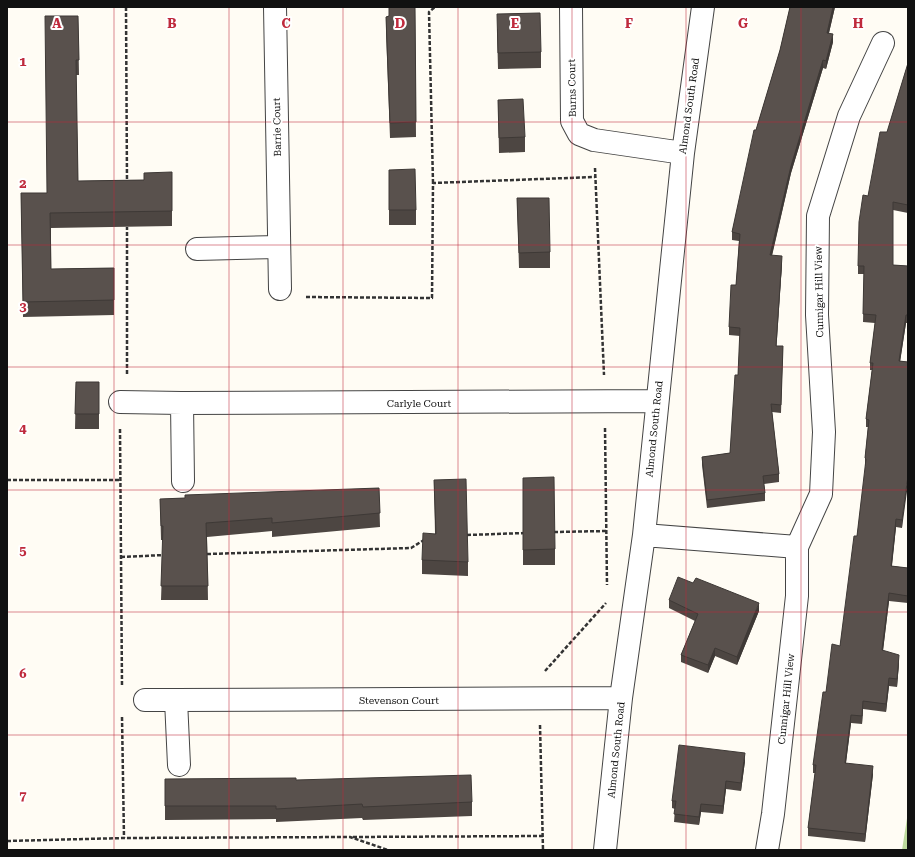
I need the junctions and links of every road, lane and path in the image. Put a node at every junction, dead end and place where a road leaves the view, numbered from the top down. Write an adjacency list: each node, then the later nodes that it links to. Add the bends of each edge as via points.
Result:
1 (126, 7): 11 (path)
2 (275, 7): 13 (street, Barrie Court)
3 (435, 7): 10 (path, via 429,12)
4 (571, 7): 7 (street, Burns Court, via 572,121 579,134)
5 (703, 7): 8 (street, Almond South Road)
6 (883, 43): 29 (street, Cunnigar Hill View, via 849,116 818,216 817,315 824,432 821,494)
7 (594, 140): 8 (street, Burns Court); 9 (path)
8 (683, 153): 16 (street, Almond South Road)
9 (595, 177): 10 (path); 18 (path)
10 (433, 183): 15 (path, via 432,298 298,297)
11 (127, 190)
12 (127, 227): 17 (path, via 127,371)
13 (279, 248): 14 (street); 15 (street, Barrie Court)
14 (198, 249)
15 (280, 289)
16 (657, 401): 18 (street, Carlyle Court); 27 (street, Almond South Road)
17 (120, 402): 19 (street, Carlyle Court); 21 (path)
18 (605, 402): 19 (street, Carlyle Court); 23 (path)
19 (182, 403): 22 (street)
20 (7, 480): 21 (path)
21 (121, 480): 32 (path)
22 (183, 481)
23 (607, 531): 24 (path); 33 (path)
24 (554, 532)
25 (533, 533): 26 (path)
26 (467, 534)
27 (644, 535): 29 (street); 36 (street, Almond South Road)
28 (428, 538): 30 (path, via 411,548)
29 (797, 547): 49 (street, Cunnigar Hill View, via 797,596 773,814)
30 (206, 554)
31 (171, 555): 32 (path)
32 (121, 557): 35 (path)
33 (607, 586)
34 (608, 602): 39 (path, via 541,676)
35 (122, 693)
36 (621, 698): 39 (street, Stevenson Court); 46 (street, Almond South Road)
37 (145, 700): 38 (street, Stevenson Court)
38 (176, 700): 39 (street, Stevenson Court); 41 (street)
39 (540, 700): 42 (path)
40 (122, 716): 44 (path)
41 (179, 765)
42 (543, 836): 43 (path); 48 (path)
43 (350, 837): 44 (path); 47 (path)
44 (124, 838): 45 (path)
45 (7, 841)
46 (605, 848)
47 (388, 850)
48 (543, 850)
49 (766, 850)

